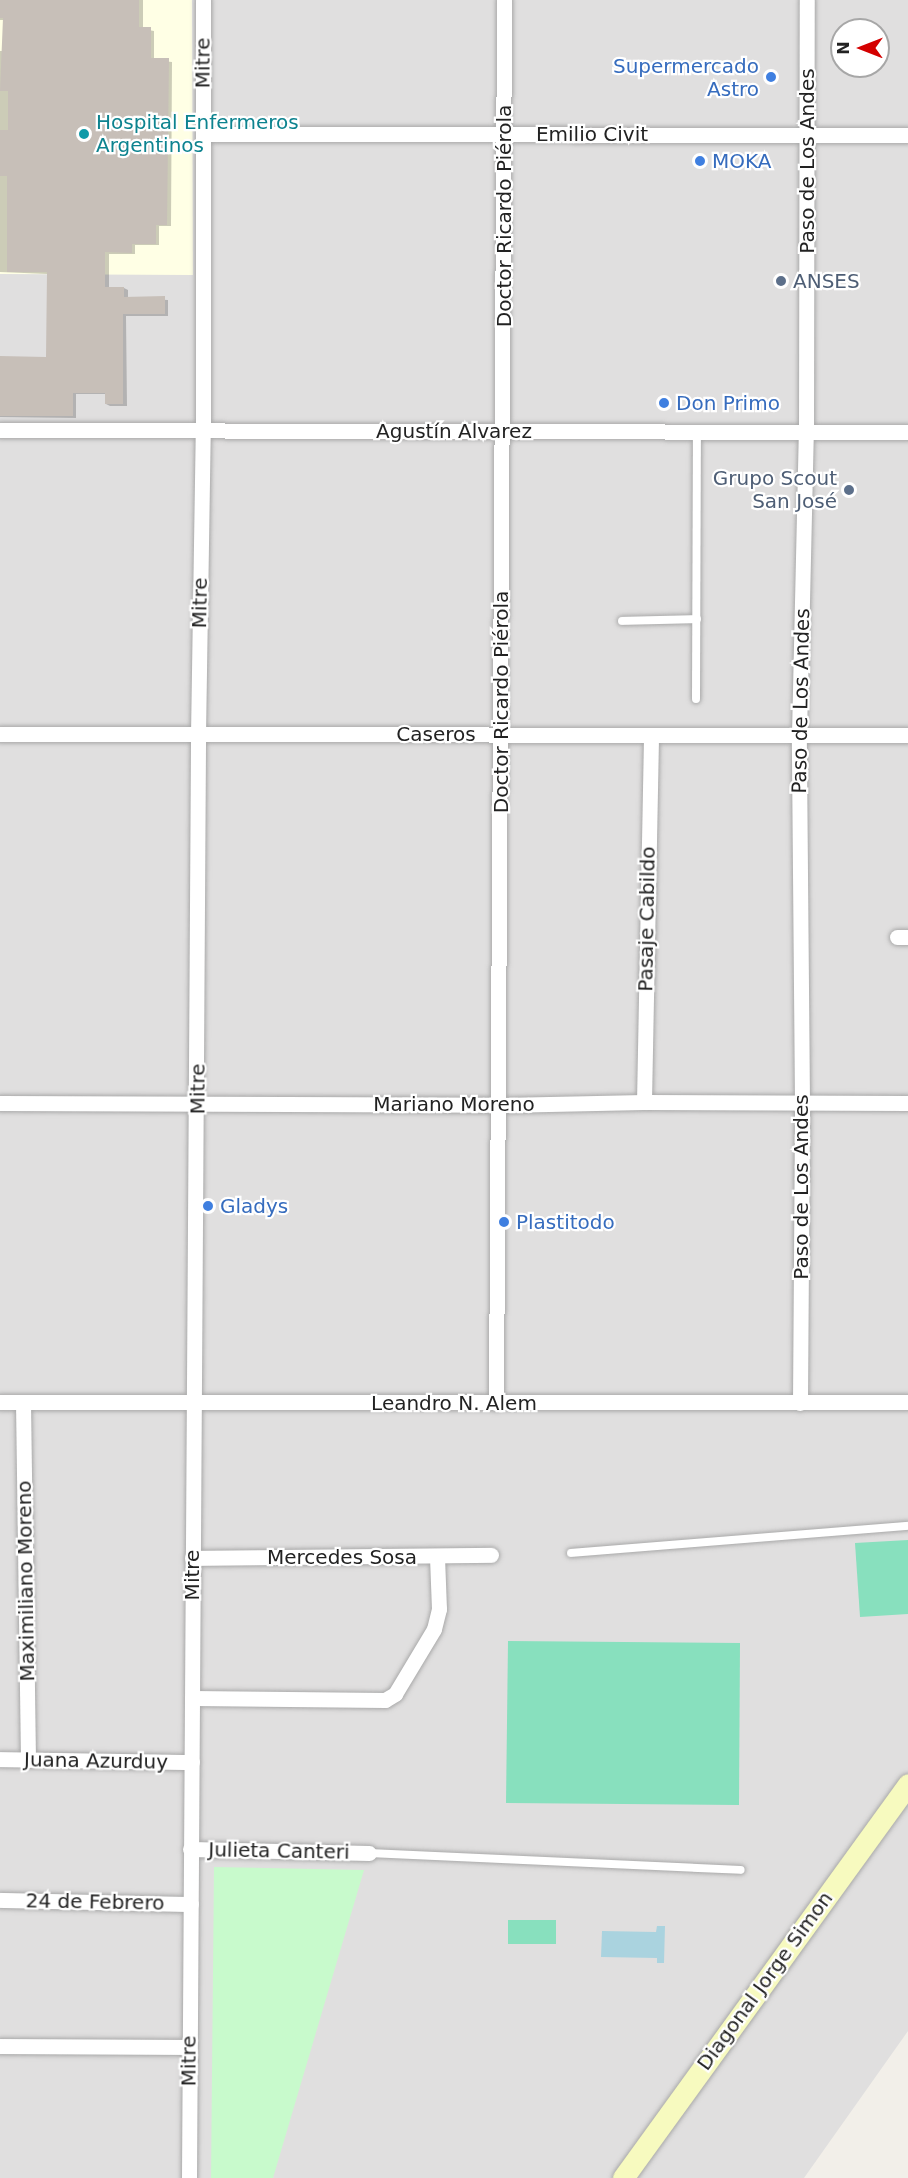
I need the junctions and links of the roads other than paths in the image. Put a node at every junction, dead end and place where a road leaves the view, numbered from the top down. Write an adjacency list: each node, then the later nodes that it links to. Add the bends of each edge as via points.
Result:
1 (203, 0): 5 (street, Mitre)
2 (504, 0): 4 (street, Doctor Ricardo Piérola)
3 (807, 0): 6 (street, Paso de Los Andes)
4 (505, 133): 5 (street, Emilio Civit); 6 (street, Emilio Civit); 10 (street, Doctor Ricardo Piérola)
5 (204, 134): 9 (street, Mitre)
6 (807, 135): 7 (street, Emilio Civit); 13 (street, Paso de Los Andes)
7 (908, 135)
8 (0, 430): 9 (street, Agustín Alvarez)
9 (203, 430): 10 (street, Agustín Alvarez); 19 (street, Mitre)
10 (502, 431): 11 (street, Agustín Alvarez); 18 (street, Doctor Ricardo Piérola)
11 (697, 432): 13 (street, Agustín Alvarez); 14 (lane)
12 (908, 432): 13 (street, Agustín Alvarez)
13 (806, 433): 20 (street, Paso de Los Andes)
14 (696, 619): 15 (lane); 16 (lane)
15 (622, 621)
16 (696, 699)
17 (0, 734): 19 (street, Caseros)
18 (502, 734): 19 (street, Caseros); 22 (street, Caseros); 28 (street, Doctor Ricardo Piérola)
19 (198, 735): 26 (street, Mitre)
20 (799, 735): 21 (street, Caseros); 22 (street, Caseros); 24 (street, Paso de Los Andes)
21 (908, 735)
22 (651, 736): 23 (street, Pasaje Cabildo)
23 (644, 1102): 24 (street, Mariano Moreno); 28 (street, Mariano Moreno)
24 (802, 1102): 27 (street, Mariano Moreno); 34 (street, Paso de Los Andes)
25 (0, 1103): 26 (street, Mariano Moreno)
26 (198, 1103): 28 (street, Mariano Moreno); 31 (street, Mitre)
27 (908, 1103)
28 (497, 1105): 33 (street, Doctor Ricardo Piérola)
29 (0, 1402): 30 (street, Leandro N. Alem)
30 (23, 1402): 31 (street, Leandro N. Alem); 42 (street, Maximiliano Moreno)
31 (194, 1402): 33 (street, Leandro N. Alem); 39 (street, Mitre)
32 (908, 1402): 34 (street, Leandro N. Alem)
33 (496, 1403): 34 (street, Leandro N. Alem)
34 (800, 1403)
35 (908, 1526): 36 (lane)
36 (571, 1553)
37 (491, 1555): 38 (street, Mercedes Sosa)
38 (437, 1557): 39 (street, Mercedes Sosa); 40 (street, via 439,1609 434,1629 395,1694 385,1700)
39 (192, 1558): 40 (street, Mitre)
40 (192, 1698): 43 (street, Mitre)
41 (0, 1759): 42 (street, Juana Azurduy)
42 (28, 1760): 43 (street, Juana Azurduy)
43 (192, 1762): 45 (street, Mitre)
44 (908, 1784): 53 (main road, Diagonal Jorge Simon)
45 (190, 1849): 46 (street, Julieta Canteri); 49 (street, Mitre)
46 (369, 1852): 47 (lane)
47 (741, 1870)
48 (0, 1900): 49 (street, 24 de Febrero)
49 (191, 1904): 51 (street, Mitre)
50 (0, 2046): 51 (street)
51 (189, 2047): 52 (street, Mitre)
52 (189, 2178)
53 (622, 2178)

